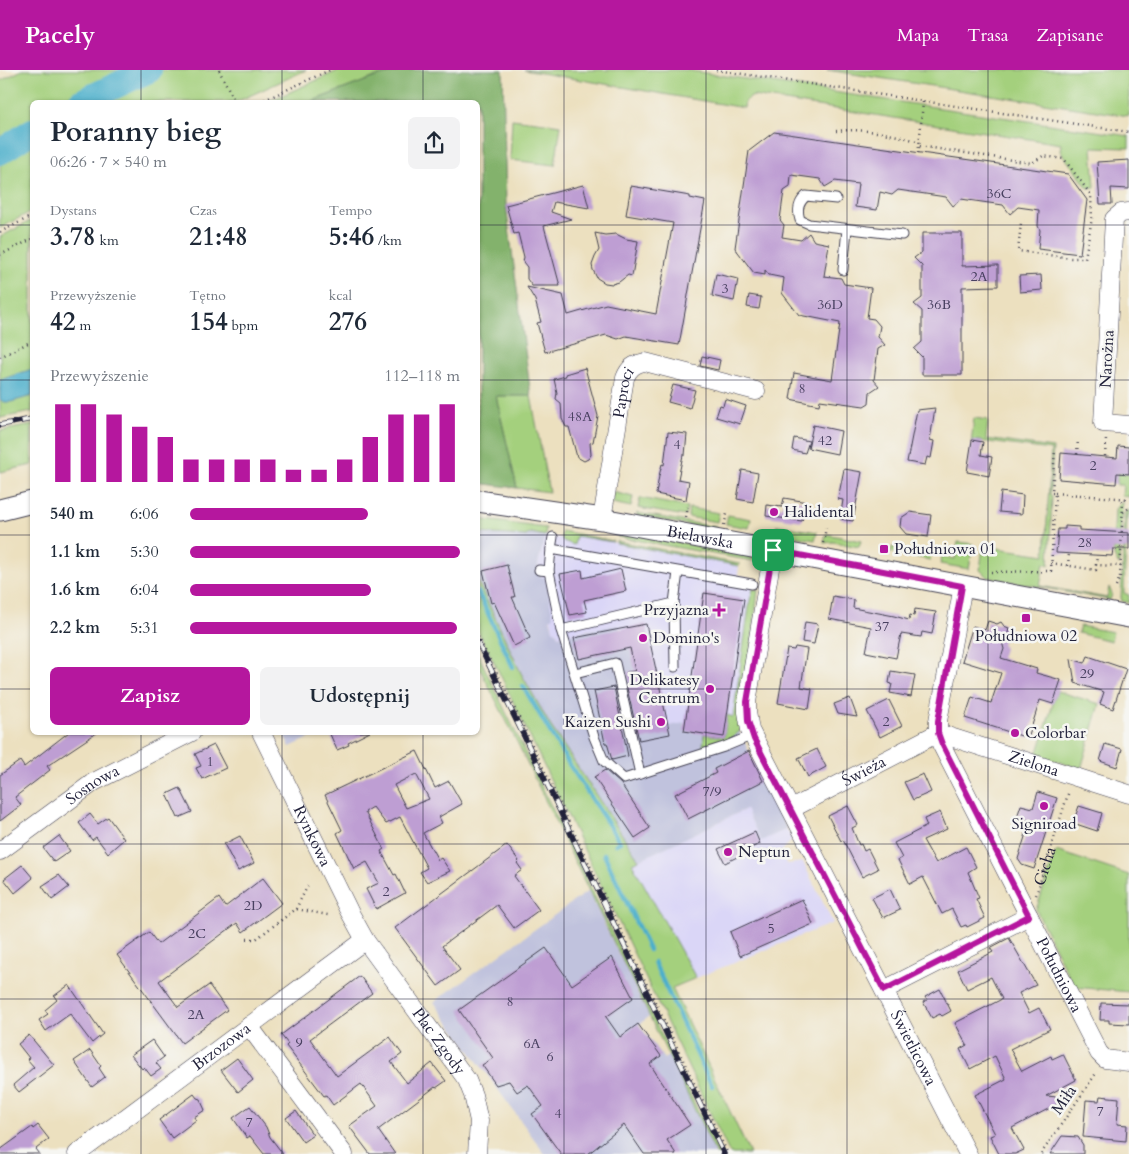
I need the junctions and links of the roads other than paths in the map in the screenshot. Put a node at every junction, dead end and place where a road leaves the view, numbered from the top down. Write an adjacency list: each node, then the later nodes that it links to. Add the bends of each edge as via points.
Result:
1 (836, 199): 3 (lane, via 806,196 799,204 800,220)
2 (1125, 212): 7 (street, Narożna, via 1114,219 1103,423)
3 (847, 229): 4 (lane); 5 (lane)
4 (902, 235)
5 (843, 270)
6 (756, 391): 11 (street, Paproci, via 645,362 632,366 625,378)
7 (1129, 425)
8 (480, 501): 11 (street, Bielawska)
9 (30, 502): 10 (street)
10 (0, 510)
11 (602, 519): 14 (street, Bielawska)
12 (553, 537): 13 (lane)
13 (551, 549): 16 (lane); 17 (lane)
14 (773, 550): 19 (street, Bielawska); 28 (street, Świetlicowa, via 747,702)
15 (538, 570): 16 (lane)
16 (549, 571): 22 (lane)
17 (678, 572): 18 (lane); 20 (lane)
18 (752, 584)
19 (962, 586): 21 (street, Bielawska); 25 (street, Południowa)
20 (674, 603): 22 (lane); 23 (lane)
21 (1129, 617)
22 (557, 625): 24 (lane)
23 (675, 667)
24 (575, 672): 29 (lane, via 604,761 624,779); 29 (lane, via 615,663)
25 (938, 733): 30 (street, Zielona); 31 (street, Świeża); 33 (street, Południowa)
26 (186, 735): 32 (street, Sosnowa, via 94,782)
27 (262, 735): 34 (street, Rynkowa)
28 (752, 735): 29 (lane); 31 (street, Świetlicowa)
29 (640, 774)
30 (1129, 794)
31 (791, 809): 35 (street, Świetlicowa)
32 (0, 851)
33 (1029, 916): 35 (street); 37 (street, Południowa, via 1099,1053 1106,1060)
34 (365, 940): 36 (street, Brzozowa); 40 (street, Plac Zgody, via 466,1080 479,1121)
35 (884, 990): 41 (street, Świetlicowa)
36 (249, 1026): 38 (street, Brzozowa); 39 (street)
37 (1129, 1062)
38 (77, 1154)
39 (344, 1154)
40 (477, 1154)
41 (968, 1154)

